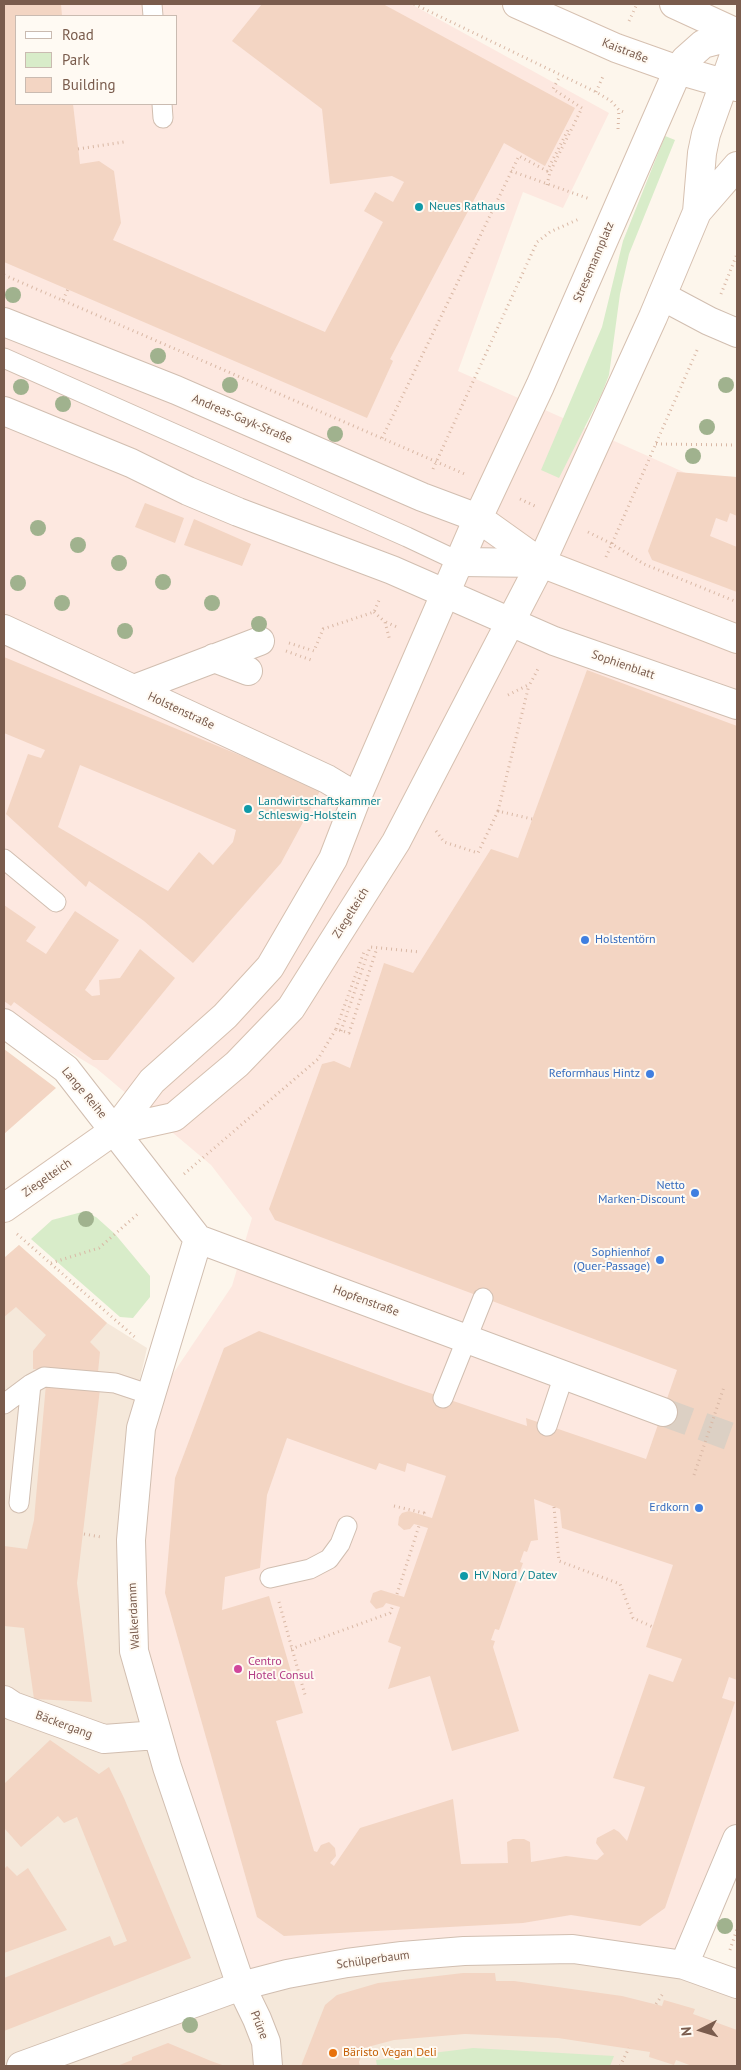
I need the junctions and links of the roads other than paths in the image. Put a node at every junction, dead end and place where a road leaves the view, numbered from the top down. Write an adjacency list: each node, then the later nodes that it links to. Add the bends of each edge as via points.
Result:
1 (517, 4): 5 (street, Kaistraße)
2 (674, 4): 3 (street)
3 (737, 34): 5 (street, Stresemannplatz, via 703,44)
4 (737, 46): 6 (street)
5 (678, 70): 6 (street, Kaistraße); 14 (street, Stresemannplatz, via 540,386)
6 (730, 85): 8 (street, via 712,115 702,153)
7 (737, 166): 8 (street)
8 (696, 212): 9 (street)
9 (662, 296): 11 (street); 16 (street)
10 (4, 322): 14 (street, Andreas-Gayk-Straße, via 176,390 422,497)
11 (737, 333)
12 (4, 358): 15 (lane)
13 (4, 410): 17 (street, via 238,512)
14 (478, 518): 15 (street, Stresemannplatz); 16 (street, Andreas-Gayk-Straße)
15 (460, 562): 16 (street); 17 (street, Ziegelteich)
16 (541, 563): 18 (street, Ziegelteich); 20 (street)
17 (447, 593): 18 (street, Sophienblatt); 26 (street, Ziegelteich)
18 (510, 622): 25 (street, Sophienblatt, via 554,641); 30 (street, Ziegelteich, via 396,842 291,1008 237,1064 174,1117)
19 (4, 629): 24 (street, Holstenstraße)
20 (737, 639)
21 (260, 641): 22 (street)
22 (214, 658): 23 (street); 24 (street)
23 (248, 671)
24 (134, 689): 26 (street, Holstenstraße, via 327,779)
25 (737, 705)
26 (357, 797): 30 (street, Ziegelteich, via 333,859 270,967 225,1016 152,1081)
27 (4, 859): 28 (lane)
28 (56, 902)
29 (4, 1023): 30 (street, Lange Reihe, via 66,1069)
30 (115, 1130): 31 (street, Ziegelteich); 32 (street)
31 (7, 1218)
32 (198, 1239): 34 (street, Hopfenstraße); 37 (street, Walkerdamm)
33 (483, 1298): 34 (lane)
34 (468, 1339): 35 (street, Hopfenstraße); 38 (lane)
35 (564, 1375): 40 (street, Hopfenstraße); 41 (lane)
36 (31, 1384): 37 (lane, via 44,1377 99,1380); 39 (lane); 42 (lane)
37 (150, 1395): 46 (street, Walkerdamm, via 140,1428 131,1540 134,1651)
38 (443, 1398)
39 (4, 1404)
40 (663, 1412)
41 (547, 1426)
42 (19, 1504)
43 (347, 1526): 44 (lane, via 329,1559 310,1569)
44 (270, 1578)
45 (4, 1700): 46 (street, Bäckergang, via 104,1739)
46 (157, 1735): 50 (street, Walkerdamm)
47 (737, 1838): 48 (street)
48 (684, 1965): 49 (street, Schülperbaum); 50 (street, Schülperbaum, via 573,1949 464,1951 346,1963)
49 (737, 1984)
50 (241, 1986): 51 (street, Schülperbaum); 52 (street, Prüne, via 266,2042)
51 (21, 2066)
52 (268, 2066)

